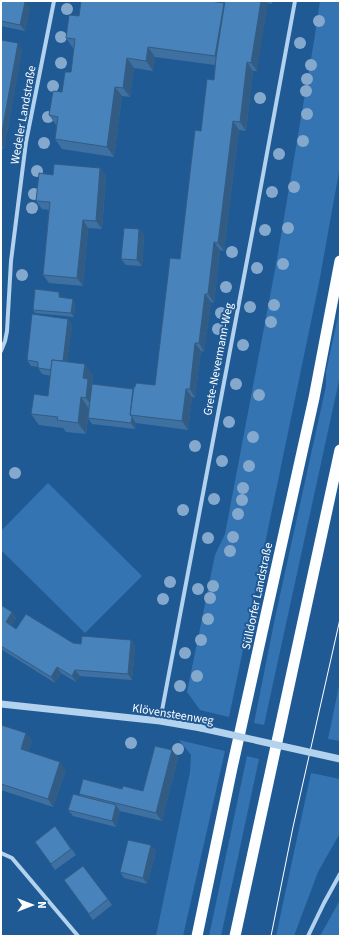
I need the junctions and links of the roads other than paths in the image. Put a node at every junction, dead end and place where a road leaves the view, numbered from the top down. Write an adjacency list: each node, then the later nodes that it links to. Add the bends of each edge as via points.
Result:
1 (54, 1): 4 (street, Wedeler Landstraße, via 26,142 11,261 6,341)
2 (295, 1): 7 (street, Grete-Nevermann-Weg)
3 (340, 261): 12 (highway, Sülldorfer Landstraße, via 314,398)
4 (1, 351)
5 (340, 450): 13 (highway)
6 (1, 704): 7 (street, Klövensteenweg)
7 (160, 721): 8 (street, Klövensteenweg, bridge)
8 (340, 759)
9 (1, 853): 11 (street, via 12,858)
10 (340, 874): 14 (street)
11 (78, 936)
12 (197, 936)
13 (235, 936)
14 (308, 936)

